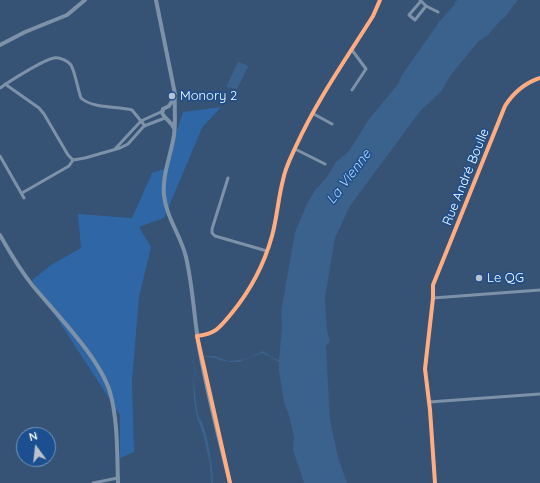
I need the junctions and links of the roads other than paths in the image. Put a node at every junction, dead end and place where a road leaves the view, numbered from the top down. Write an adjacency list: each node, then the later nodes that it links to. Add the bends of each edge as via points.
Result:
1 (85, 0): 7 (street, via 67,14)
2 (156, 0): 13 (street)
3 (380, 0): 8 (street)
4 (420, 0): 5 (street); 5 (street, via 410,15 415,20)
5 (426, 6): 6 (street)
6 (438, 12)
7 (0, 45)
8 (352, 50): 12 (street, via 366,69); 17 (street)
9 (540, 78): 35 (street, Rue André Boulle, via 518,90 502,113 433,285)
10 (5, 84): 11 (street); 20 (street, via 44,62 59,58 71,65 85,102 132,110); 27 (street, via 39,108)
11 (0, 88)
12 (352, 90)
13 (174, 97): 14 (street); 15 (street)
14 (169, 106): 15 (street); 16 (street)
15 (174, 109): 18 (street)
16 (163, 111): 19 (street); 20 (street)
17 (312, 113): 21 (street); 25 (street)
18 (174, 116): 19 (street); 23 (street)
19 (167, 118): 22 (street); 23 (street)
20 (141, 121): 22 (street); 24 (street)
21 (332, 124)
22 (145, 126): 24 (street, via 128,144)
23 (174, 130): 36 (street, via 164,197 186,257)
24 (115, 149): 27 (street)
25 (295, 149): 28 (street); 33 (street, via 283,178)
26 (0, 156): 30 (street)
27 (73, 160): 30 (street, via 69,166)
28 (326, 164)
29 (228, 178): 33 (street, via 212,233)
30 (22, 193): 31 (street)
31 (24, 198)
32 (0, 234): 39 (street, via 16,264 96,364 110,392 114,410)
33 (267, 252): 36 (street, via 238,306 214,333)
34 (540, 290): 35 (street)
35 (433, 298): 38 (street, Rue André Boulle, via 425,369)
36 (198, 336): 42 (street)
37 (540, 394): 38 (street)
38 (429, 402): 43 (street, Rue André Boulle)
39 (118, 478): 40 (street); 41 (street)
40 (93, 483)
41 (118, 483)
42 (230, 483)
43 (435, 483)

